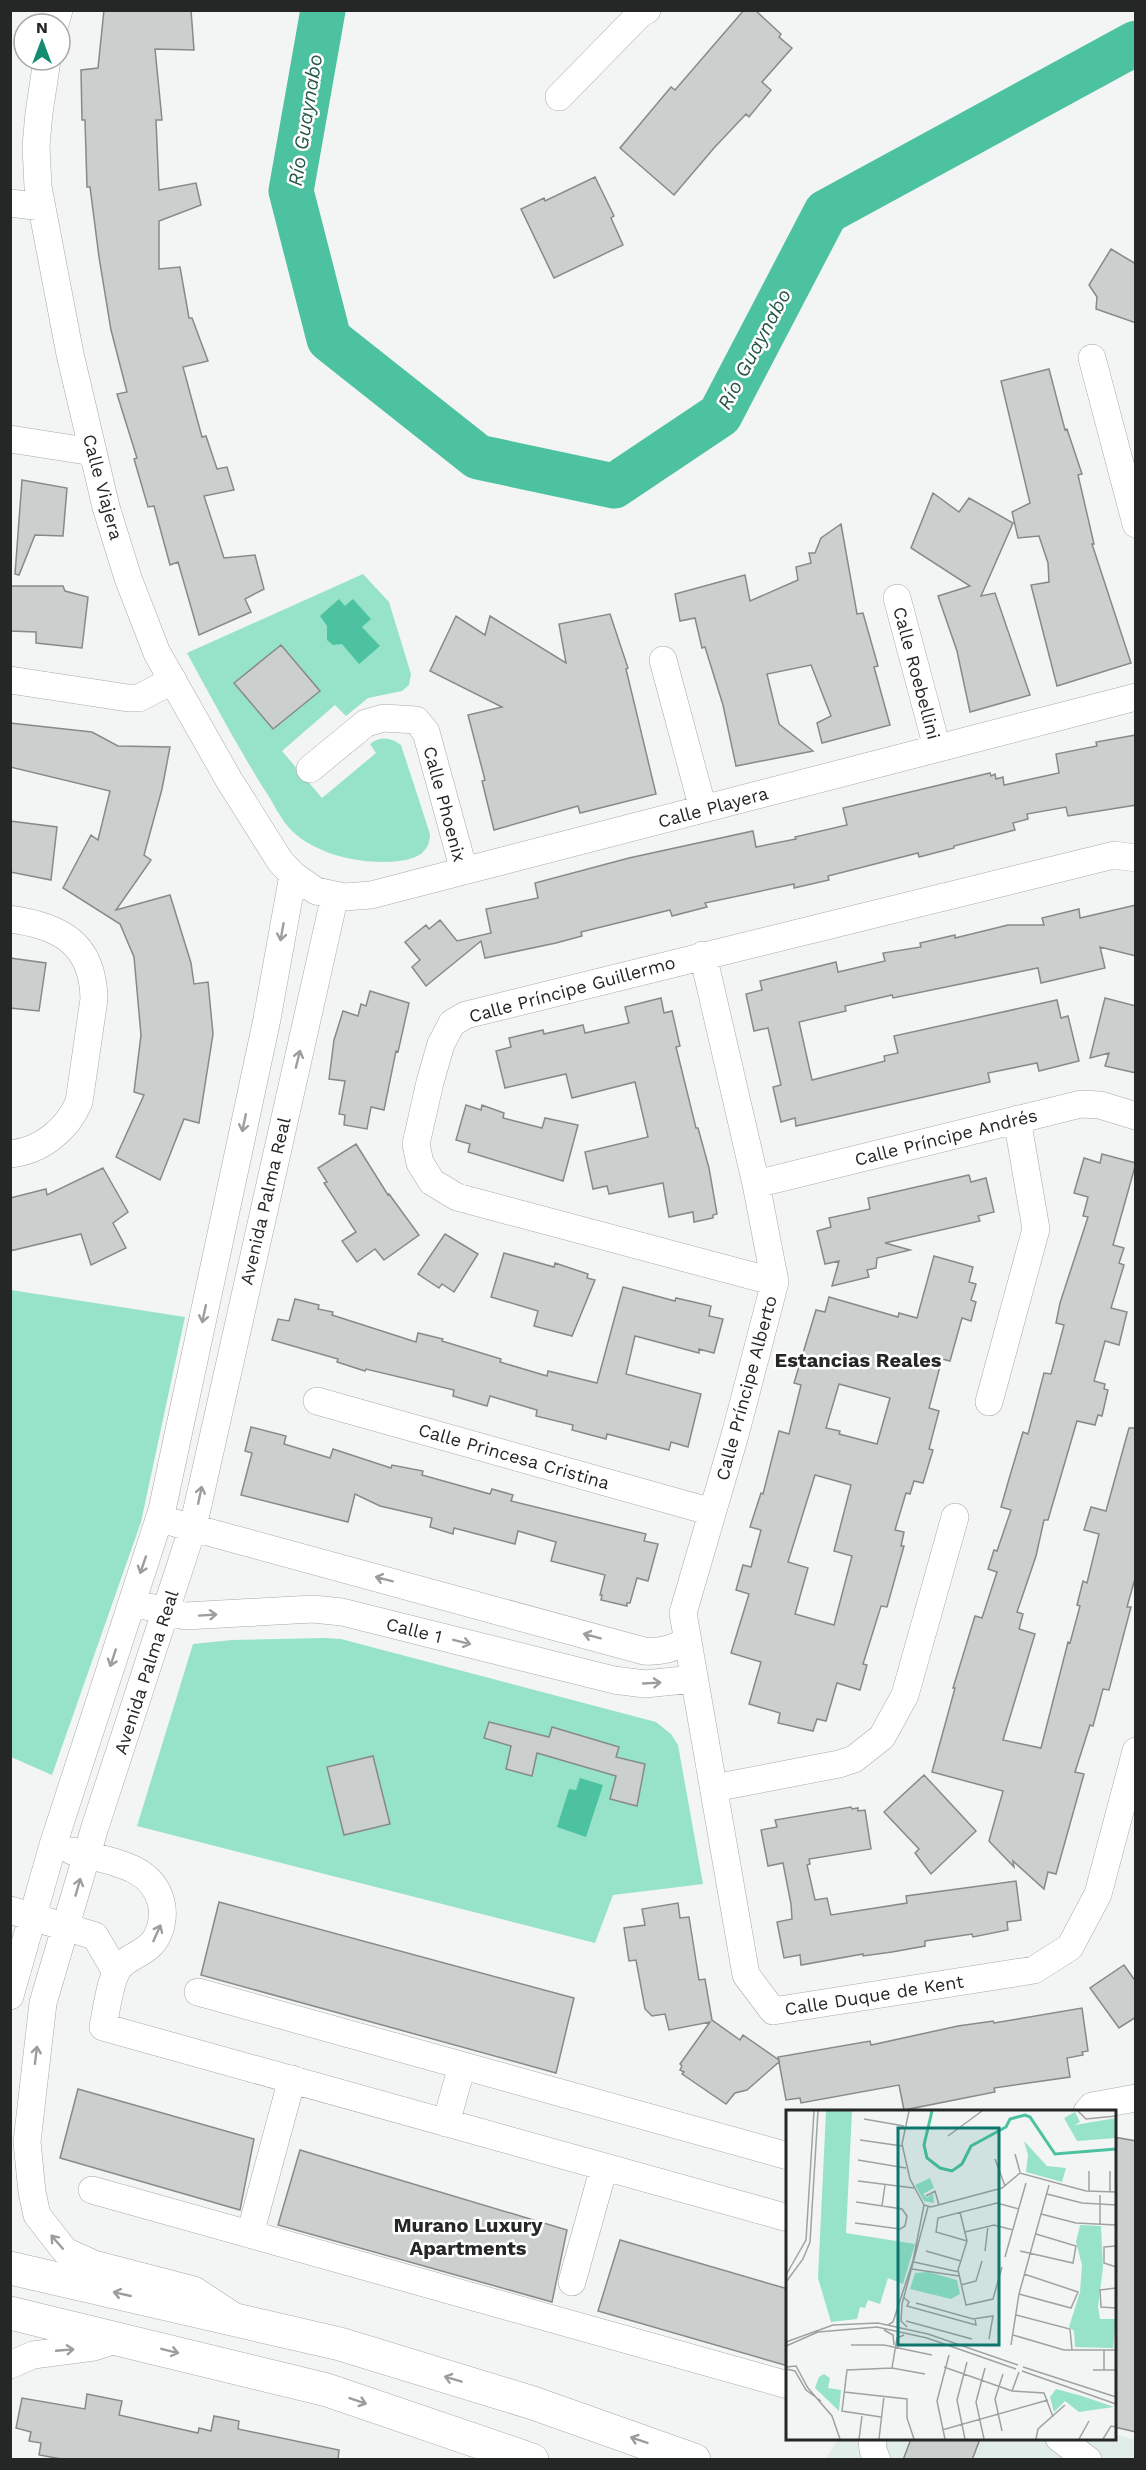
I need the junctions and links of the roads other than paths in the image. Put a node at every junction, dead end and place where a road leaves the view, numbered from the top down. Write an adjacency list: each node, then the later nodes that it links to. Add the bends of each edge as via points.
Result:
1 (647, 10): 3 (street)
2 (45, 72): 5 (street, Calle Viajera, via 36,146)
3 (559, 97)
4 (10, 202): 5 (street)
5 (42, 207): 8 (street, Calle Viajera)
6 (1092, 358): 9 (street)
7 (10, 440): 8 (street)
8 (93, 452): 13 (street, Calle Viajera, via 128,578 157,653)
9 (1136, 524)
10 (897, 598): 15 (street, Calle Roebellini)
11 (663, 660): 17 (street)
12 (10, 680): 13 (street, via 128,698 140,698)
13 (173, 680): 20 (street, Calle Viajera, via 229,780)
14 (1136, 697): 15 (street, Calle Playera)
15 (937, 748): 17 (street, Calle Playera)
16 (310, 769): 19 (street, Calle Phoenix, via 366,723 384,718 417,720 426,732)
17 (703, 809): 19 (street, Calle Playera)
18 (1136, 858): 23 (street, Calle Príncipe Guillermo, via 1114,855)
19 (464, 871): 21 (street, Calle Playera, via 371,895)
20 (293, 875): 21 (street, Calle Playera, via 316,891); 33 (street, Avenida Palma Real, one-way to 33, via 267,1019)
21 (334, 895): 34 (street, Avenida Palma Real, one-way to 21)
22 (10, 919): 26 (street, via 38,923 67,937 86,962 94,985 79,1102 73,1115 41,1146)
23 (703, 955): 27 (street, Calle Príncipe Alberto); 28 (street, Calle Príncipe Guillermo, via 466,1015 452,1023 430,1082 416,1144 420,1163 432,1182 457,1197)
24 (1136, 1116): 25 (street, Calle Príncipe Andrés, via 1081,1104)
25 (1017, 1119): 27 (street, Calle Príncipe Andrés); 30 (street, via 1036,1229)
26 (10, 1154)
27 (756, 1184): 28 (street, Calle Príncipe Alberto)
28 (775, 1282): 31 (street, Calle Príncipe Alberto)
29 (317, 1401): 31 (street, Calle Princesa Cristina)
30 (989, 1402)
31 (712, 1512): 39 (street, Calle Príncipe Alberto, via 683,1613)
32 (955, 1517): 42 (street, via 905,1695 882,1737 854,1759 839,1764)
33 (159, 1518): 34 (street); 36 (street, Avenida Palma Real, one-way to 36)
34 (193, 1527): 35 (street, one-way to 34); 37 (street, Avenida Palma Real)
35 (428, 1592): 38 (street); 39 (street, one-way to 35, via 662,1652 644,1651)
36 (130, 1602): 37 (street, Calle 1); 43 (street, Avenida Palma Real, one-way to 43)
37 (167, 1612): 38 (street, Calle 1, one-way to 38, via 185,1616 313,1609); 44 (street, Avenida Palma Real)
38 (418, 1630): 40 (street, Calle 1, one-way to 40, via 614,1680 645,1684)
39 (688, 1640): 40 (street, Calle Príncipe Alberto)
40 (694, 1679): 42 (street, Calle Duque de Kent)
41 (1136, 1751): 42 (street, Calle Duque de Kent, via 1098,1894 1070,1947 1034,1970 773,2011 746,1975)
42 (714, 1788)
43 (53, 1845): 44 (street); 45 (street, Avenida Palma Real)
44 (87, 1856): 46 (street, Avenida Palma Real, one-way to 44); 47 (street, one-way to 44, via 155,1940 161,1925 158,1890 133,1868)
45 (21, 1913): 46 (street); 49 (street, Avenida Palma Real)
46 (66, 1927): 47 (street, via 95,1936); 63 (street, Avenida Palma Real, one-way to 46, via 194,2290 94,2264 65,2251 37,2215 27,2142 31,2098 43,2003)
47 (116, 1972): 51 (street, via 103,2027)
48 (198, 1992): 50 (street)
49 (10, 1996)
50 (462, 2066): 54 (street); 55 (street)
51 (292, 2079): 54 (street); 59 (street)
52 (1136, 2098): 53 (street, via 1092,2106)
53 (1089, 2110)
54 (446, 2123): 56 (street)
55 (786, 2155)
56 (604, 2166): 58 (street); 61 (street)
57 (92, 2190): 59 (street)
58 (786, 2217)
59 (250, 2234): 66 (street)
60 (10, 2268): 63 (main road, one-way to 60)
61 (572, 2282)
62 (10, 2313): 64 (main road)
63 (244, 2322): 70 (main road, one-way to 63, via 533,2403 340,2344)
64 (121, 2338): 65 (street, one-way to 64, via 33,2355 94,2347); 69 (main road, one-way to 69, via 327,2390)
65 (10, 2365)
66 (786, 2384)
67 (872, 2440): 71 (street)
68 (1060, 2440): 72 (street)
69 (532, 2460)
70 (694, 2460)
71 (877, 2460)
72 (1088, 2460)

